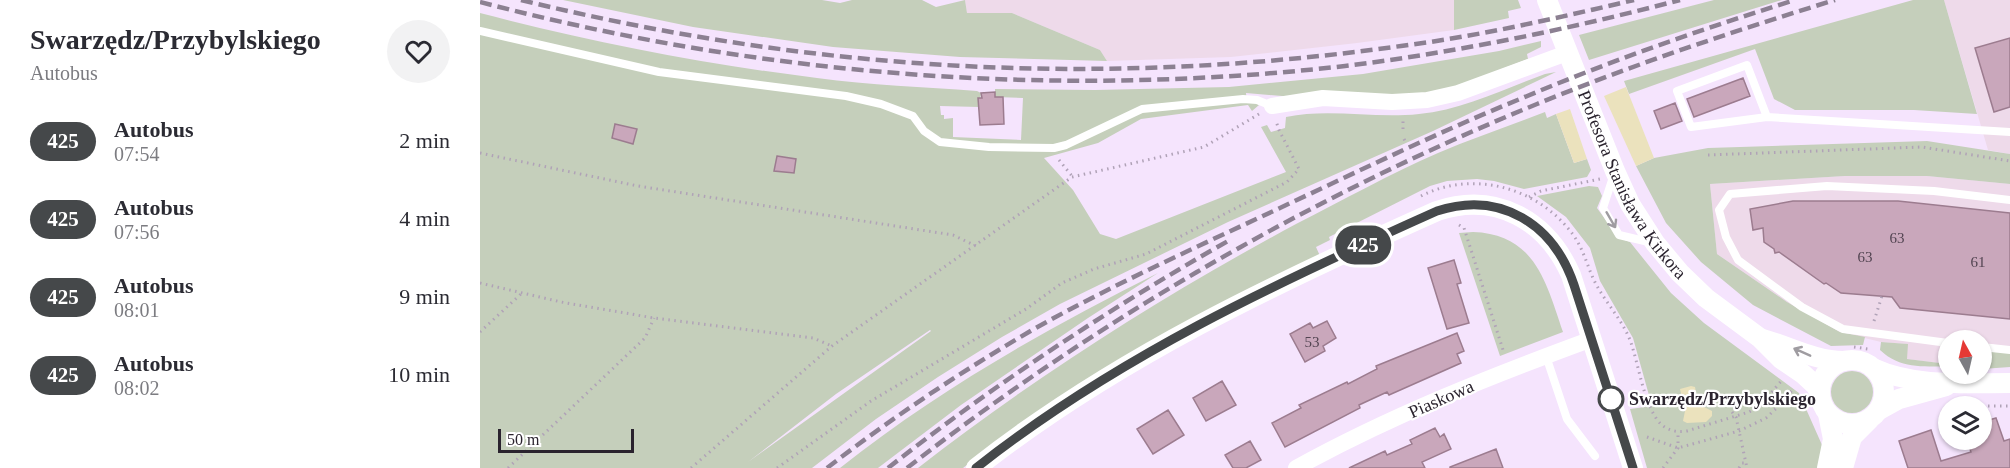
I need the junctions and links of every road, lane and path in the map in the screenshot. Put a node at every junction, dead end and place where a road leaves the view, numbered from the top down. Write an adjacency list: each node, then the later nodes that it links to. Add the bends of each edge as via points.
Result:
1 (1547, 0): 3 (street, Profesora Stanisława Kirkora)
2 (480, 31): 9 (lane, via 659,72 881,104 913,116 924,131 940,142)
3 (1567, 53): 4 (street, via 1458,93 1427,100 1323,98); 13 (street, Profesora Stanisława Kirkora)
4 (1272, 106): 9 (lane, via 1243,99 1142,109 1066,146); 14 (path, via 1204,147); 52 (path, via 1278,130 1299,169 1287,182 1146,255 1094,269 1062,283 1026,309 871,401)
5 (1403, 115): 7 (path)
6 (1767, 117): 6 (lane, via 1747,65 1677,91 1691,127); 8 (lane)
7 (1403, 129)
8 (2010, 132)
9 (1054, 148): 14 (path)
10 (480, 153): 18 (path, via 638,186 953,235)
11 (1708, 155): 12 (path, via 1922,147)
12 (2010, 161)
13 (1608, 175): 15 (path); 24 (street, Profesora Stanisława Kirkora, via 1680,273 1706,298)
14 (1072, 177): 18 (path)
15 (1529, 197)
16 (2010, 200): 26 (lane, via 1934,191 1827,186 1730,194 1719,210 1726,237 1738,260 1802,308 1843,329)
17 (1455, 222): 31 (path, via 1464,228)
18 (976, 246): 27 (path)
19 (480, 283): 21 (path)
20 (1596, 284): 45 (path, via 1629,339 1657,419)
21 (522, 293): 22 (path); 23 (path)
22 (654, 318): 27 (path, via 813,338); 50 (path, via 645,338)
23 (480, 332)
24 (1760, 338): 32 (street, Profesora Stanisława Kirkora, one-way to 24, via 1816,358); 34 (street, Profesora Stanisława Kirkora)
25 (1592, 339): 30 (street, Piaskowa); 53 (street, via 1571,275 1547,237 1510,212 1476,205 1450,207 1257,294 1176,336 1049,414); 55 (street)
26 (1938, 342)
27 (832, 346): 51 (path)
28 (1992, 348): 29 (lane)
29 (2010, 350)
30 (1546, 356): 48 (lane, via 1567,419); 54 (street, Piaskowa, via 1351,439)
31 (1506, 360)
32 (1844, 361): 33 (street, via 1859,361); 39 (street, via 1826,373)
33 (1873, 368): 35 (street, via 1898,376); 42 (street, via 1884,384 1884,398)
34 (1791, 375): 39 (street, Profesora Stanisława Kirkora, via 1811,380); 43 (path, via 1761,405); 44 (path, via 1785,400 1766,418)
35 (1938, 381)
36 (1992, 383): 37 (street)
37 (2010, 383)
38 (1952, 384): 42 (street, via 1899,399)
39 (1820, 394): 41 (street)
40 (1732, 412): 43 (path)
41 (1828, 414): 42 (street, via 1848,424 1863,423); 59 (street, via 1833,439)
42 (1874, 415): 60 (street, via 1852,437)
43 (1736, 417): 44 (path); 45 (path)
44 (1739, 431): 47 (path); 49 (path)
45 (1678, 433): 47 (path)
46 (1647, 437): 47 (path)
47 (1678, 448): 56 (path)
48 (1595, 456)
49 (1745, 462): 57 (path); 58 (path)
50 (508, 468)
51 (691, 468)
52 (777, 468)
53 (976, 468)
54 (1296, 468)
55 (1633, 468)
56 (1663, 468)
57 (1739, 468)
58 (1747, 468)
59 (1827, 468)
60 (1843, 468)

